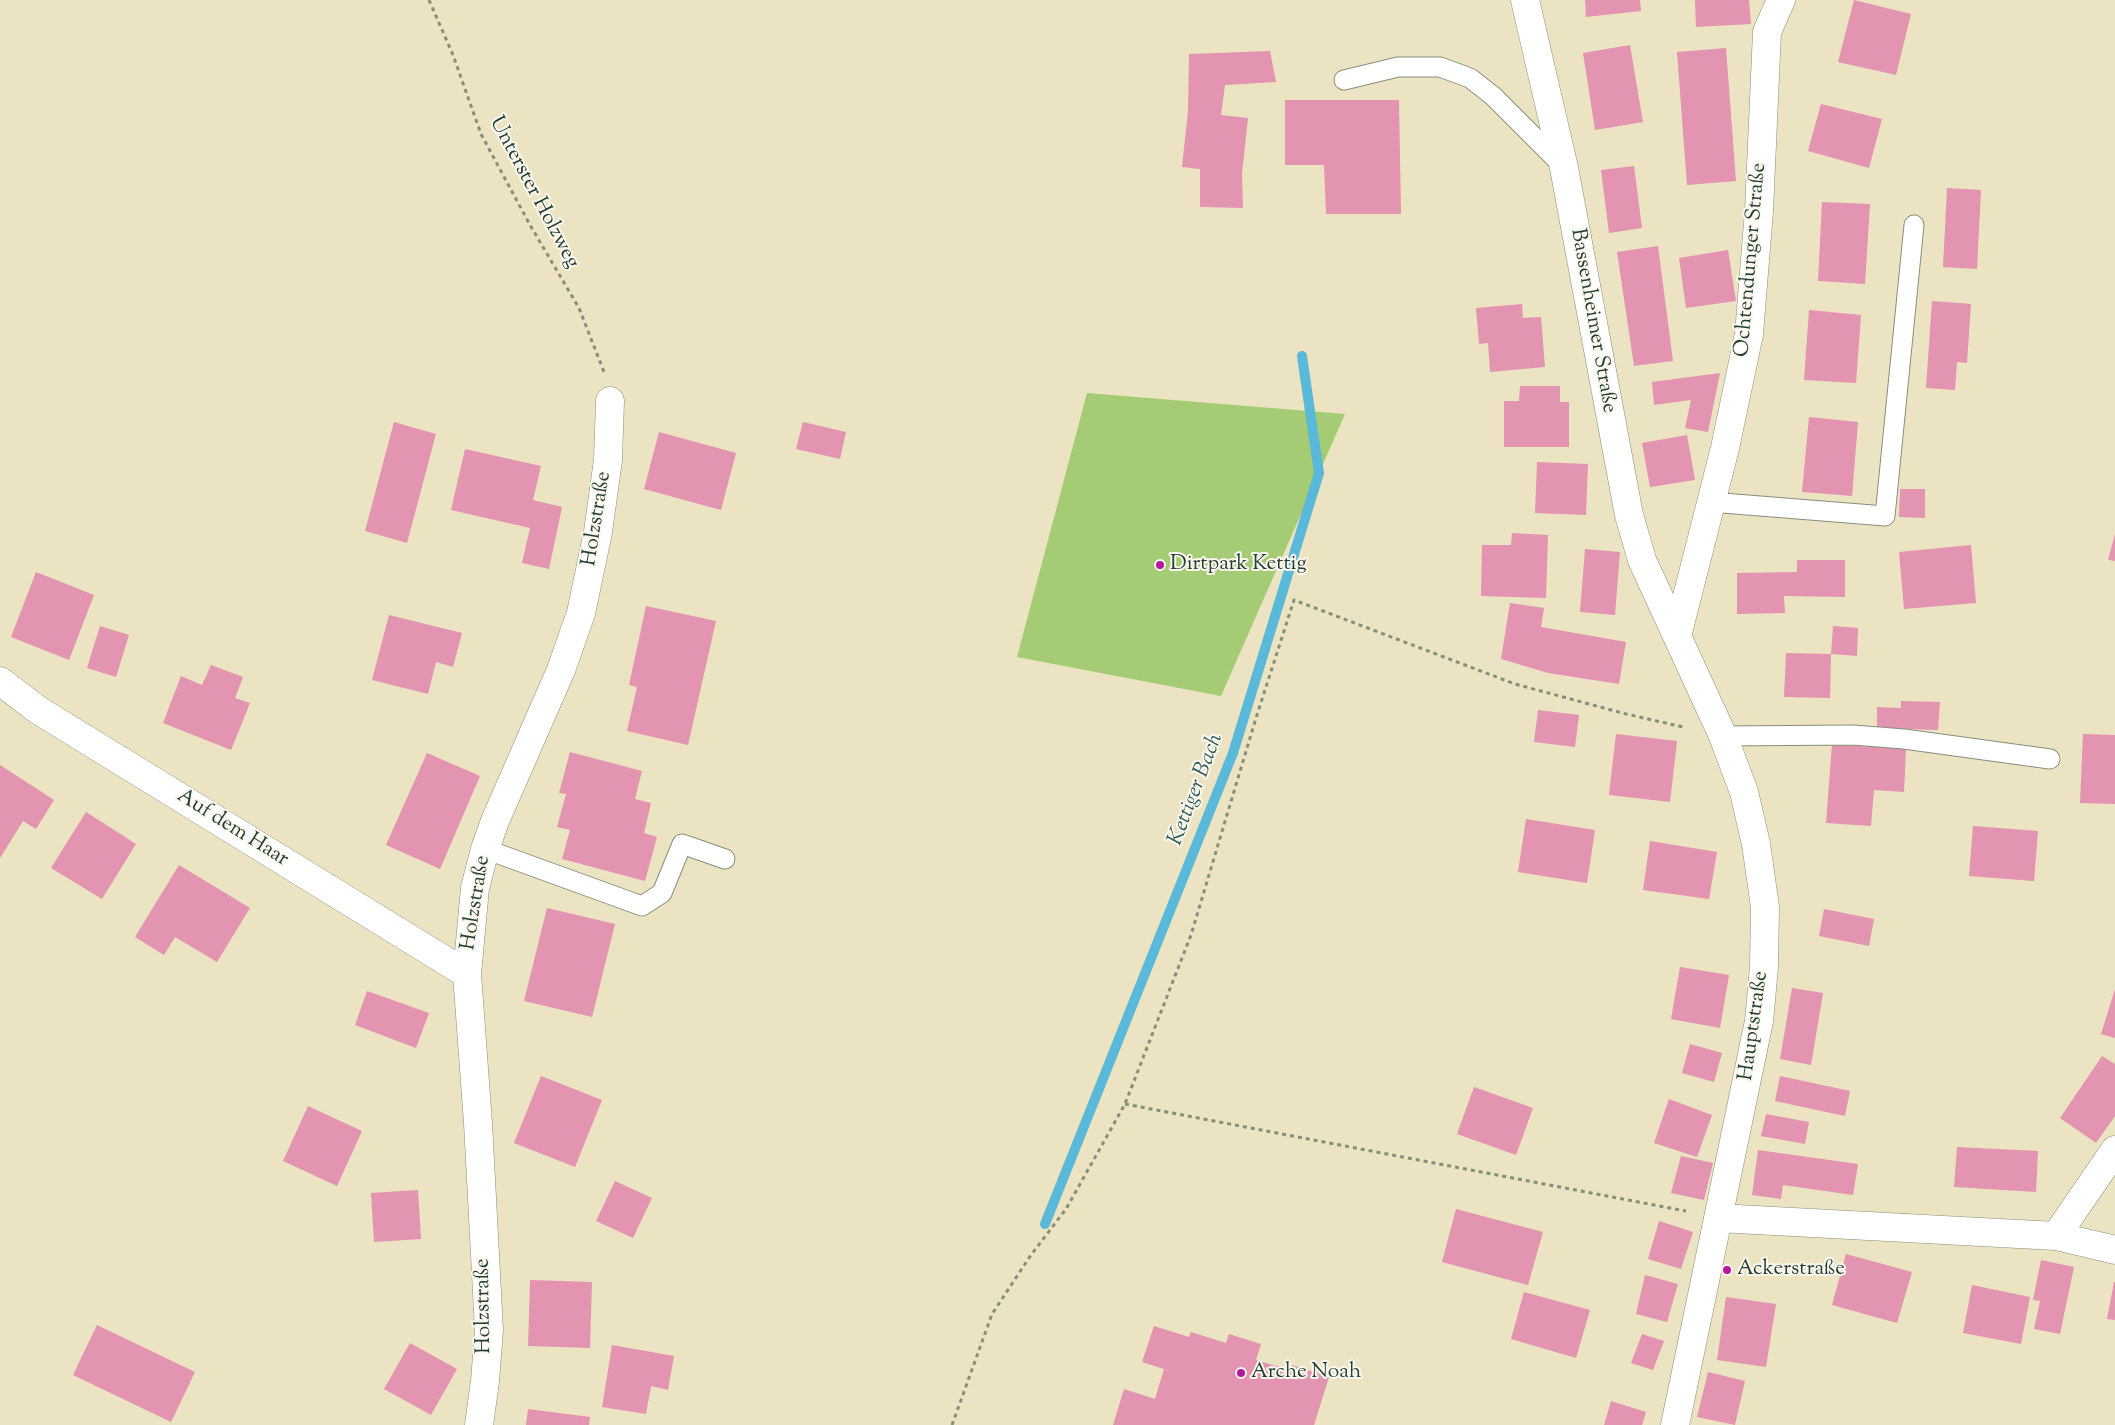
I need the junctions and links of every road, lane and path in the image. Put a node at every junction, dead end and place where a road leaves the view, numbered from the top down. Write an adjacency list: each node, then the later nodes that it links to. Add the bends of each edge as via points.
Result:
1 (429, 0): 7 (path, Unterster Holzweg, via 481,134 579,308 605,376)
2 (1525, 0): 5 (street, Bassenheimer Straße)
3 (1781, 0): 8 (street, Ochtendunger Straße, via 1768,32 1759,211 1748,334 1725,448)
4 (1344, 80): 5 (lane, via 1398,67 1440,67 1470,78 1493,96)
5 (1564, 168): 9 (street, Bassenheimer Straße, via 1629,515 1642,560)
6 (1914, 225): 8 (lane, via 1885,516)
7 (610, 401): 13 (street, Holzstraße, via 608,460 598,532 581,613 561,670)
8 (1710, 502): 9 (street, Ochtendunger Straße)
9 (1677, 636): 11 (street, Hauptstraße)
10 (0, 682): 15 (street, Auf dem Haar, via 38,710)
11 (1723, 736): 12 (lane, via 1853,735); 16 (path, via 1515,684 1294,600 1191,935); 18 (street, Hauptstraße, via 1744,792 1756,844 1765,924 1759,1021)
12 (2050, 760)
13 (485, 849): 14 (lane, via 642,906 662,892 682,844); 15 (street, Holzstraße, via 475,888)
14 (725, 858)
15 (467, 974): 21 (street, Holzstraße, via 489,1330)
16 (1125, 1104): 18 (path); 22 (path, via 1066,1209 992,1314)
17 (2115, 1150): 19 (street)
18 (1718, 1218): 19 (street); 23 (street, Hauptstraße)
19 (2056, 1236): 20 (street)
20 (2115, 1250)
21 (479, 1425)
22 (952, 1425)
23 (1675, 1425)

